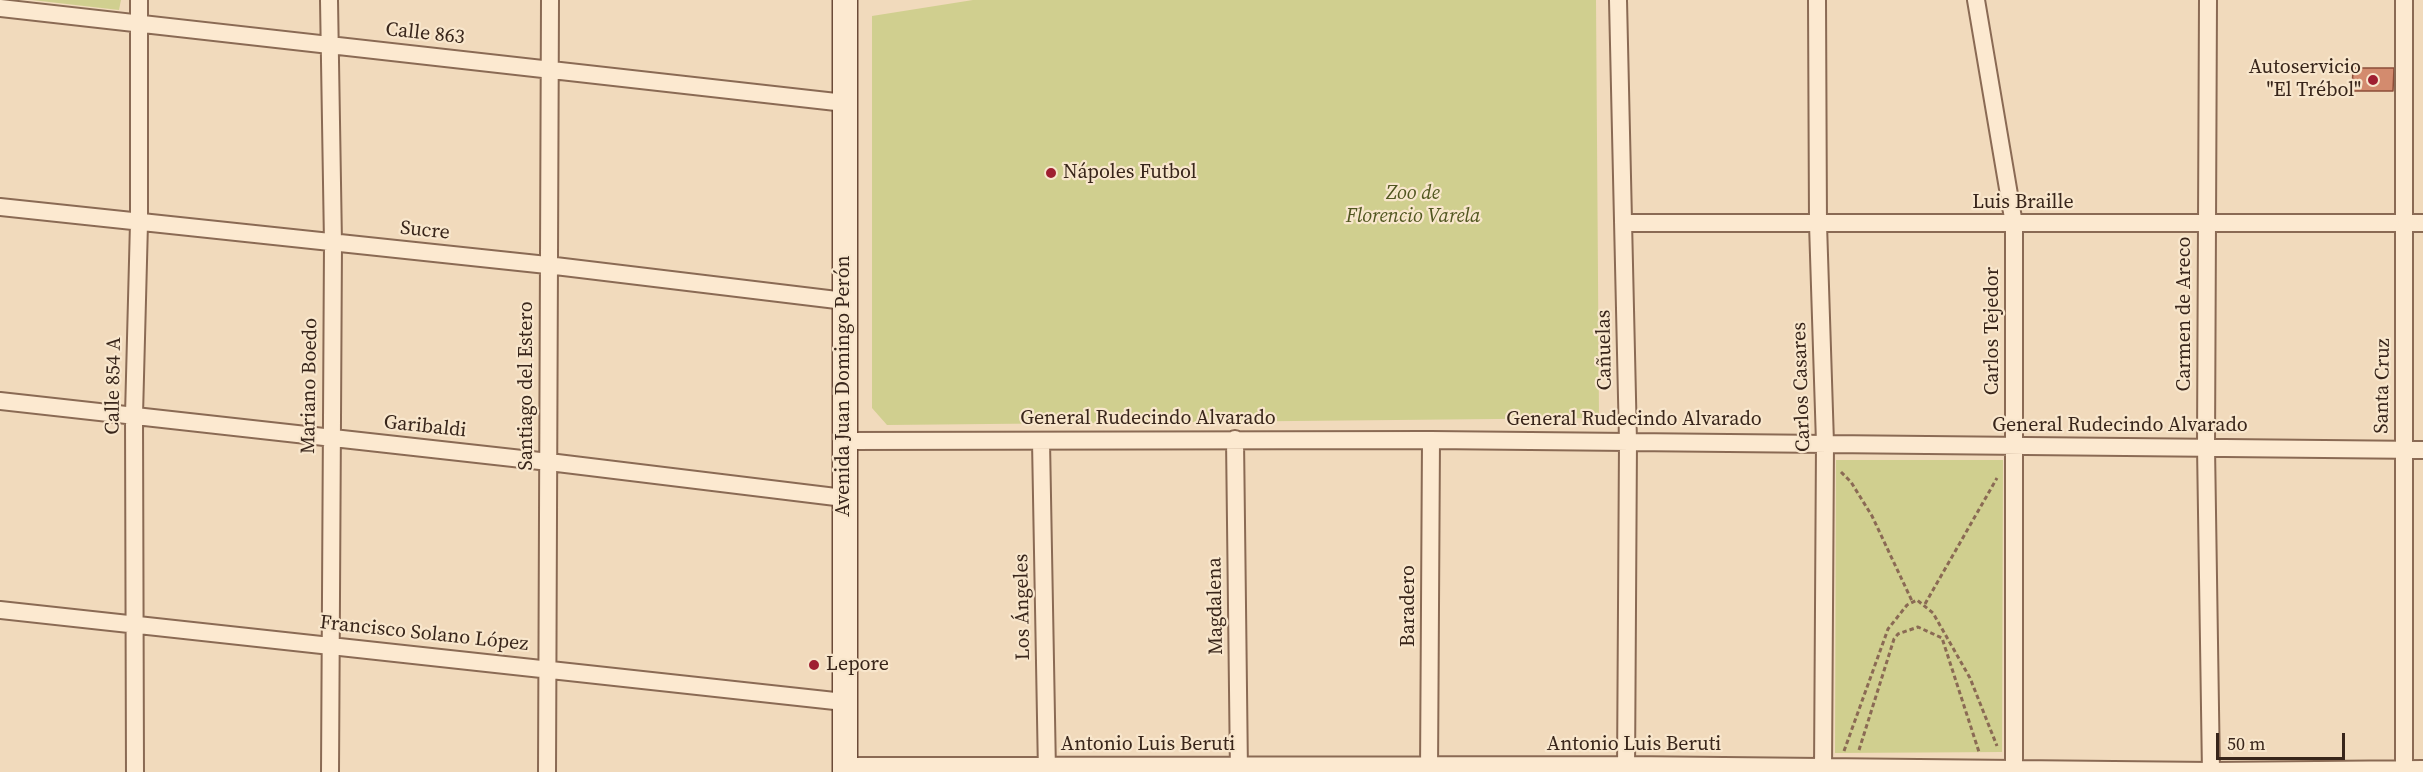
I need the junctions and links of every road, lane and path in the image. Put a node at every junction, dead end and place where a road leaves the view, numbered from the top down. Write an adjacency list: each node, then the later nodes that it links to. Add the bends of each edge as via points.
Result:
1 (139, 0): 11 (street, Calle 854 A)
2 (329, 0): 12 (street, Mariano Boedo)
3 (550, 0): 13 (street, Santiago del Estero)
4 (845, 0): 14 (main road, Avenida Juan Domingo Perón)
5 (1618, 0): 17 (street, Cañuelas)
6 (1818, 0): 22 (street, Carlos Casares)
7 (1976, 0): 20 (street, Carlos Tejedor)
8 (2208, 0): 21 (street, Carmen de Areco)
9 (2404, 0): 18 (street, Santa Cruz)
10 (0, 8): 11 (street, Calle 863)
11 (138, 24): 12 (street, Calle 863); 16 (street, Calle 854 A)
12 (330, 45): 13 (street, Calle 863); 23 (street, Mariano Boedo)
13 (549, 69): 14 (street, Calle 863); 24 (street, Santiago del Estero)
14 (845, 104): 25 (main road, Avenida Juan Domingo Perón)
15 (0, 207): 16 (street, Sucre)
16 (139, 223): 23 (street, Sucre); 27 (street, Calle 854 A)
17 (1623, 223): 22 (street, Luis Braille); 33 (street, Cañuelas)
18 (2405, 223): 19 (street, Luis Braille); 21 (street, Luis Braille); 36 (street, Santa Cruz)
19 (2423, 223)
20 (2014, 224): 21 (street, Luis Braille); 22 (street, Luis Braille); 34 (street, Carlos Tejedor)
21 (2206, 224): 35 (street, Carmen de Areco)
22 (1818, 225): 38 (street, Carlos Casares)
23 (333, 243): 24 (street, Sucre); 28 (street, Mariano Boedo)
24 (547, 265): 25 (street, Sucre); 39 (street, Santiago del Estero)
25 (845, 302): 31 (main road, Avenida Juan Domingo Perón)
26 (0, 401): 27 (street, Garibaldi)
27 (134, 415): 28 (street, Garibaldi); 45 (street, Calle 854 A)
28 (330, 437): 39 (street, Garibaldi); 46 (street, Mariano Boedo)
29 (1235, 440): 30 (street, General Rudecindo Alvarado); 32 (street, General Rudecindo Alvarado); 49 (street, Magdalena)
30 (1431, 440): 33 (street, General Rudecindo Alvarado); 54 (street, Baradero)
31 (844, 441): 32 (street, General Rudecindo Alvarado); 41 (main road, Avenida Juan Domingo Perón)
32 (1041, 441): 53 (street, Los Ángeles)
33 (1628, 441): 38 (street, General Rudecindo Alvarado); 55 (street, Cañuelas)
34 (2015, 447): 35 (street, General Rudecindo Alvarado); 38 (street, General Rudecindo Alvarado); 56 (street, Carlos Tejedor)
35 (2206, 447): 36 (street, General Rudecindo Alvarado); 62 (street, Carmen de Areco)
36 (2403, 450): 37 (street, General Rudecindo Alvarado); 58 (street, Santa Cruz)
37 (2423, 450)
38 (1825, 451): 42 (path, via 1860,496); 50 (street, Carlos Casares)
39 (549, 462): 41 (street, Garibaldi); 47 (street, Santiago del Estero)
40 (1998, 476): 43 (path)
41 (844, 498): 48 (main road, Avenida Juan Domingo Perón)
42 (1912, 601): 43 (path); 50 (path, via 1888,629)
43 (1924, 604): 56 (path, via 1934,613 1970,678)
44 (0, 610): 45 (street, Francisco Solano López)
45 (135, 623): 46 (street, Francisco Solano López); 59 (street, Calle 854 A)
46 (332, 645): 47 (street, Francisco Solano López); 60 (street, Mariano Boedo)
47 (549, 669): 48 (street, Francisco Solano López); 61 (street, Santiago del Estero)
48 (844, 702): 52 (main road, Avenida Juan Domingo Perón)
49 (1239, 768): 53 (street, Antonio Luis Beruti); 54 (street, Antonio Luis Beruti)
50 (1834, 768): 51 (street, Antonio Luis Beruti); 51 (path, via 1894,639 1918,627 1942,638); 55 (street, Antonio Luis Beruti)
51 (1984, 768): 56 (street, Antonio Luis Beruti)
52 (845, 769): 53 (street, Antonio Luis Beruti)
53 (1047, 769)
54 (1429, 769): 55 (street, Antonio Luis Beruti)
55 (1626, 769)
56 (2011, 769): 62 (street, Antonio Luis Beruti)
57 (2423, 769): 58 (street, Antonio Luis Beruti)
58 (2404, 770): 62 (street, Antonio Luis Beruti)
59 (135, 772)
60 (330, 772)
61 (547, 772)
62 (2211, 772)

